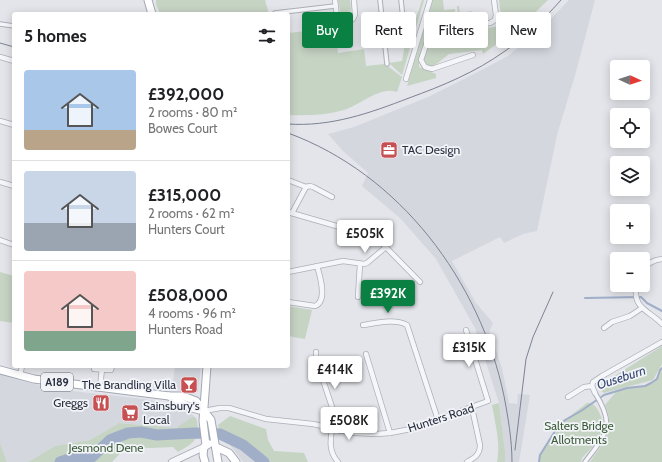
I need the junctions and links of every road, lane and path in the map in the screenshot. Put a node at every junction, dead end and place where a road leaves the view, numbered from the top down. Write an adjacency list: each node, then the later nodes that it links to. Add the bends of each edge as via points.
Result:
1 (148, 0): 9 (main road)
2 (335, 0): 8 (street)
3 (354, 0): 8 (street, via 355,15 348,21 342,21 337,16)
4 (380, 0): 17 (street)
5 (401, 0): 11 (street)
6 (430, 0): 18 (street)
7 (494, 0): 14 (street, via 496,15 490,23 431,30 421,60 424,66 432,69)
8 (336, 6): 10 (street)
9 (152, 11)
10 (284, 12)
11 (402, 12)
12 (0, 24): 13 (street)
13 (12, 26)
14 (473, 55)
15 (0, 57): 16 (street)
16 (12, 60)
17 (387, 64)
18 (406, 79)
19 (0, 120): 20 (street)
20 (12, 124)
21 (290, 181): 24 (street)
22 (0, 182): 23 (street)
23 (12, 185)
24 (306, 187): 25 (street, via 314,187); 26 (street)
25 (332, 197)
26 (290, 212): 29 (street, via 350,230 371,232)
27 (0, 240): 28 (street)
28 (12, 244)
29 (386, 247): 32 (street, via 367,263); 35 (street)
30 (662, 259): 31 (street)
31 (650, 263)
32 (360, 264): 33 (street, via 343,261); 37 (street)
33 (318, 266): 34 (street); 38 (street, via 322,287 318,305)
34 (290, 272)
35 (420, 282)
36 (636, 292): 39 (street)
37 (358, 297)
38 (290, 302)
39 (642, 308): 40 (street); 42 (street)
40 (662, 324)
41 (363, 325): 60 (street, via 400,322 407,326)
42 (604, 328)
43 (466, 330): 58 (street, Hunters Road, via 488,401)
44 (662, 342): 54 (street, via 602,376 593,382)
45 (316, 352): 62 (street, via 316,359)
46 (366, 354): 63 (street)
47 (22, 368): 53 (street)
48 (94, 368): 51 (street)
49 (112, 368): 51 (street)
50 (207, 368): 59 (main road)
51 (102, 369): 55 (street)
52 (0, 370): 53 (main road, A189)
53 (20, 376): 55 (main road, A189)
54 (592, 386): 56 (street); 57 (street, via 584,387)
55 (100, 387): 59 (main road, A189, via 168,396)
56 (594, 393): 72 (street, via 606,415 606,431)
57 (568, 397)
58 (472, 408): 60 (street, Hunters Road); 71 (street, via 480,451)
59 (204, 411): 61 (street, Hunters Road, via 229,408 266,419 313,424); 64 (main road); 65 (main road, via 211,420)
60 (438, 420): 63 (street, Hunters Road)
61 (332, 429): 62 (street, Hunters Road); 70 (street, via 331,450)
62 (340, 431): 63 (street, Hunters Road)
63 (390, 433)
64 (205, 446): 65 (main road, via 211,443); 66 (street); 67 (main road)
65 (215, 446): 68 (main road); 69 (main road, via 228,453)
66 (173, 462)
67 (205, 462)
68 (218, 462)
69 (236, 462)
70 (338, 462)
71 (467, 462)
72 (585, 462)

